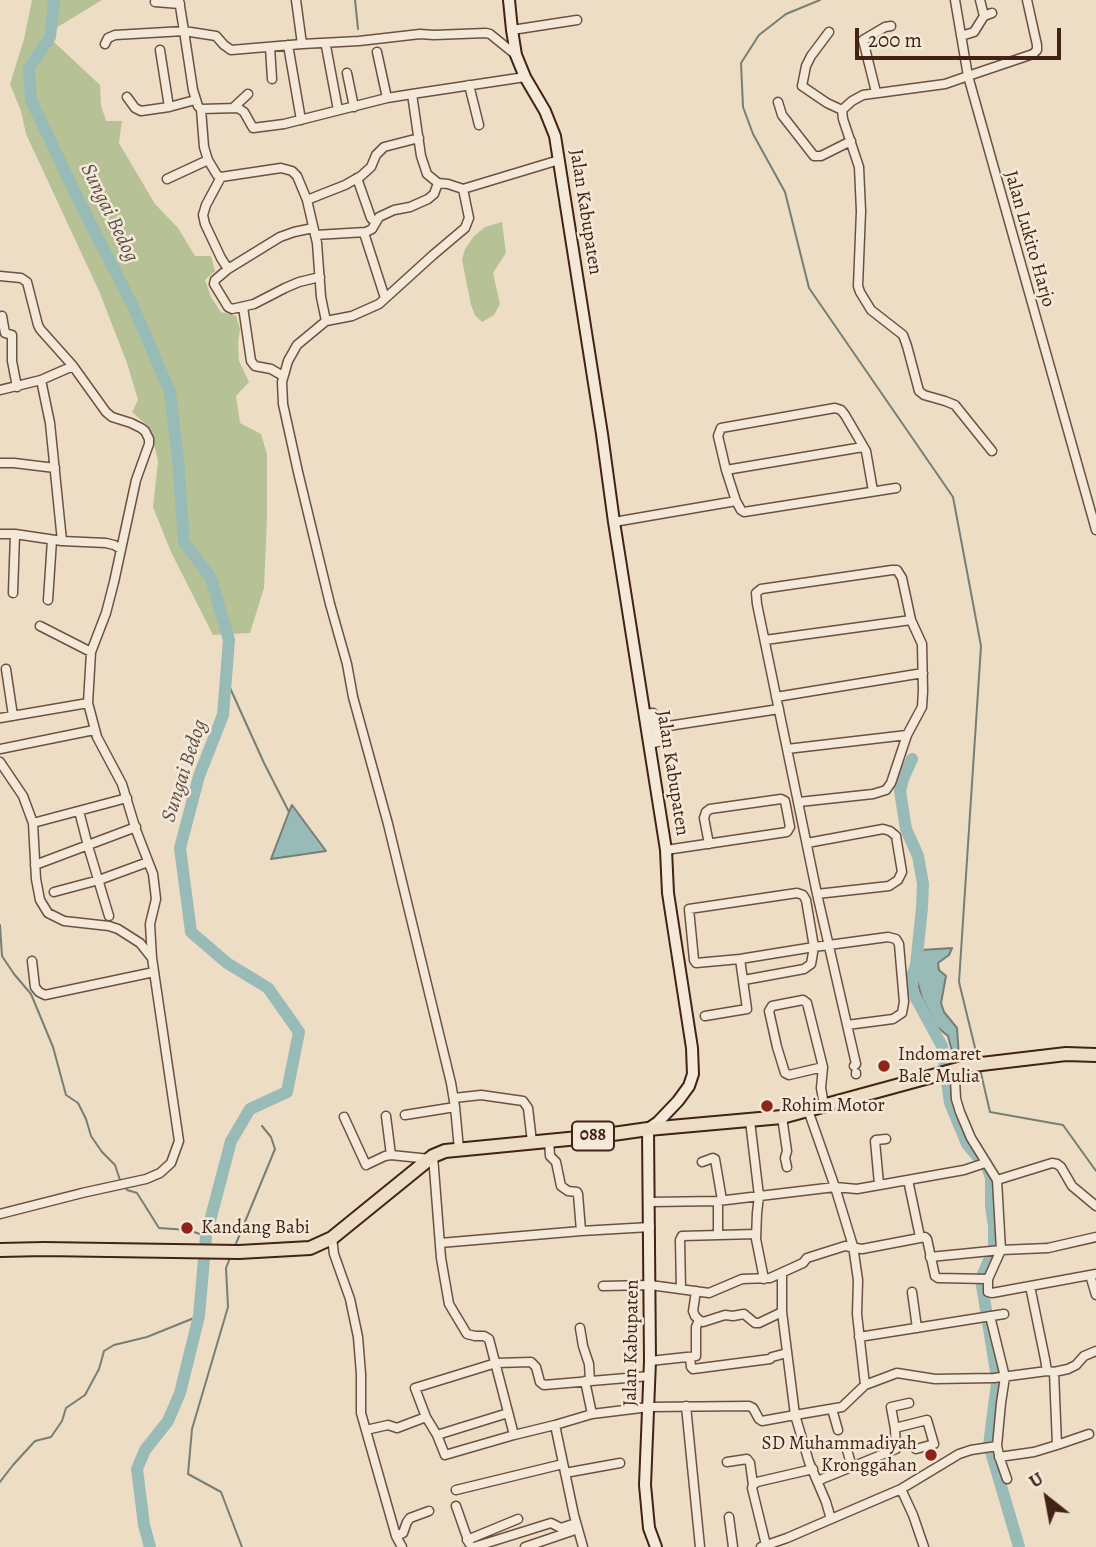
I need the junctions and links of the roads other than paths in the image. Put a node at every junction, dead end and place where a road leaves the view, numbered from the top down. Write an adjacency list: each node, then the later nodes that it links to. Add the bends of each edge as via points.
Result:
1 (296, 0): 15 (street)
2 (509, 0): 10 (main road, Jalan Kabupaten)
3 (955, 0): 13 (street, Jalan Lukito Harjo)
4 (980, 0): 13 (street, via 988,15 974,32)
5 (1027, 0): 23 (street, via 1037,50)
6 (155, 2): 7 (street)
7 (179, 2): 11 (street)
8 (577, 20): 10 (street)
9 (891, 26): 27 (street, via 863,40)
10 (512, 30): 21 (main road, Jalan Kabupaten)
11 (184, 31): 14 (street, via 111,36); 18 (street, via 216,36 231,50); 32 (street)
12 (829, 32): 39 (street, via 806,66 802,86)
13 (961, 36): 23 (street, Jalan Lukito Harjo)
14 (105, 44)
15 (302, 44): 16 (street); 21 (street, via 486,33)
16 (288, 45): 18 (street); 40 (street)
17 (326, 46): 38 (street)
18 (270, 47): 25 (street)
19 (160, 50): 34 (street)
20 (377, 52): 31 (street)
21 (516, 55): 24 (main road, Jalan Kabupaten)
22 (347, 73): 36 (street)
23 (968, 76): 27 (street, via 945,84); 76 (street, Jalan Lukito Harjo)
24 (525, 77): 26 (street); 45 (main road, Jalan Kabupaten, via 545,111)
25 (272, 79)
26 (470, 85): 29 (street); 41 (street)
27 (876, 92): 39 (street, via 857,98)
28 (248, 94): 35 (street)
29 (412, 94): 31 (street); 42 (street)
30 (127, 97): 34 (street, via 138,110)
31 (387, 98): 36 (street)
32 (195, 100): 34 (street); 37 (street)
33 (778, 102): 43 (street, via 785,119 814,156)
34 (169, 107)
35 (234, 107): 37 (street); 40 (street, via 242,110 253,128)
36 (354, 107): 38 (street)
37 (201, 108): 44 (street)
38 (338, 110): 40 (street)
39 (842, 110): 43 (street)
40 (301, 120)
41 (479, 125)
42 (419, 138): 47 (street, via 384,147); 49 (street, via 427,174)
43 (851, 141): 68 (street, via 859,167 860,292 872,310 903,335 919,391 955,405)
44 (208, 160): 46 (street); 48 (street)
45 (559, 160): 50 (street); 75 (main road, Jalan Kabupaten)
46 (222, 177): 51 (street, via 282,168 297,176); 55 (street, via 203,215)
47 (357, 178): 51 (street); 52 (street)
48 (167, 179)
49 (438, 183): 50 (street); 52 (street, via 428,199)
50 (463, 189): 58 (street, via 469,218 465,228)
51 (307, 200): 53 (street)
52 (375, 222): 54 (street)
53 (314, 231): 54 (street); 55 (street, via 280,237); 57 (street)
54 (364, 233): 58 (street)
55 (228, 269): 59 (street, via 214,284 228,307)
56 (0, 276): 62 (street, via 27,282 38,326)
57 (320, 277): 59 (street); 61 (street)
58 (385, 298): 61 (street, via 362,313)
59 (243, 307): 63 (street, via 252,364)
60 (2, 316): 65 (street, via 5,333 12,335)
61 (326, 321): 63 (street, via 298,345)
62 (73, 366): 64 (street); 81 (street, via 106,412 141,428 149,439)
63 (284, 376): 132 (street, via 287,428)
64 (41, 380): 65 (street); 70 (street)
65 (17, 387): 66 (street)
66 (0, 390)
67 (863, 447): 71 (street); 71 (street, via 845,415 835,408 726,426 718,436); 73 (street)
68 (992, 451)
69 (0, 463): 70 (street)
70 (55, 468): 80 (street)
71 (726, 470): 74 (street)
72 (897, 488): 73 (street)
73 (873, 491): 74 (street, via 744,512)
74 (736, 501): 75 (street)
75 (614, 522): 94 (main road, Jalan Kabupaten)
76 (1096, 530)
77 (0, 534): 78 (street)
78 (15, 534): 79 (street); 82 (street)
79 (52, 540): 80 (street); 83 (street)
80 (62, 541): 81 (street, via 106,543)
81 (121, 549): 87 (street)
82 (13, 593)
83 (48, 600)
84 (911, 620): 86 (street); 86 (street, via 902,578 892,569 758,591); 89 (street, via 922,644)
85 (40, 626): 87 (street)
86 (765, 640): 91 (street)
87 (91, 652): 92 (street)
88 (6, 669): 90 (street)
89 (923, 673): 91 (street); 99 (street, via 922,707)
90 (4, 683): 95 (street)
91 (776, 697): 93 (street)
92 (88, 703): 95 (street); 98 (street)
93 (779, 709): 97 (street); 102 (street)
94 (644, 714): 97 (street, via 653,713); 100 (main road, Jalan Kabupaten)
95 (13, 716): 96 (street)
96 (0, 718)
97 (656, 728): 100 (street, via 658,742)
98 (94, 730): 101 (street); 104 (street)
99 (907, 735): 102 (street); 105 (street, via 886,790)
100 (649, 744): 112 (main road, Jalan Kabupaten)
101 (0, 749)
102 (787, 749): 105 (street)
103 (0, 762): 107 (street, via 23,796)
104 (127, 798): 106 (street); 108 (street)
105 (799, 802): 109 (street)
106 (79, 811): 107 (street); 111 (street)
107 (33, 823): 114 (street)
108 (135, 827): 111 (street); 113 (street)
109 (807, 843): 117 (street); 117 (street, via 883,829 896,836 902,872 898,880 889,886)
110 (709, 844): 110 (street, via 704,818 710,809 785,801 788,832); 112 (street)
111 (88, 846): 114 (street); 115 (street)
112 (666, 850): 141 (main road, Jalan Kabupaten, via 693,1074 678,1101)
113 (148, 862): 115 (street); 121 (street, via 156,899 150,924)
114 (35, 864): 121 (street, via 40,900 48,913 64,921 118,929 140,943)
115 (99, 880): 116 (street); 118 (street)
116 (54, 892)
117 (817, 894): 119 (street)
118 (109, 916)
119 (830, 946): 120 (street); 127 (street); 127 (street, via 888,937 899,944 902,1013 893,1019)
120 (814, 947): 122 (street); 122 (street, via 806,901 797,893 689,909 696,963); 125 (street, via 811,964 804,969)
121 (152, 958): 124 (street)
122 (740, 959): 125 (street)
123 (32, 961): 124 (street, via 36,987 45,995)
124 (154, 972): 159 (street, via 178,1141 171,1163 146,1179)
125 (744, 980): 126 (street, via 747,1009)
126 (705, 1016)
127 (847, 1025): 131 (street)
128 (1096, 1055): 130 (main road, 088, via 1066,1054)
129 (823, 1067): 129 (street, via 785,1073 769,1011 772,1006 806,1001); 133 (street)
130 (951, 1070): 131 (main road, 088); 149 (street, via 957,1105)
131 (857, 1078): 133 (main road, 088)
132 (454, 1098): 134 (street); 144 (street, via 481,1095 523,1101)
133 (824, 1105): 135 (main road, 088)
134 (455, 1107): 136 (street); 145 (street)
135 (808, 1111): 139 (main road, 088); 154 (street)
136 (405, 1115)
137 (344, 1116): 146 (street, via 366,1165)
138 (386, 1116): 146 (street)
139 (782, 1117): 140 (main road, 088); 150 (street)
140 (750, 1121): 141 (main road, 088); 155 (street)
141 (648, 1129): 143 (main road, 088); 157 (main road, Jalan Kabupaten)
142 (886, 1139): 153 (street, via 875,1141)
143 (549, 1140): 144 (main road, 088); 161 (street, via 561,1186 578,1194)
144 (532, 1142): 145 (main road, 088)
145 (458, 1149): 147 (main road, 088)
146 (391, 1155): 147 (street)
147 (431, 1157): 166 (main road, 088); 167 (street)
148 (702, 1162): 156 (street, via 715,1159)
149 (985, 1163): 151 (street); 152 (street)
150 (787, 1167)
151 (908, 1180): 153 (street); 164 (street)
152 (997, 1180): 158 (street, via 1057,1164 1072,1186); 170 (street)
153 (879, 1184): 154 (street)
154 (835, 1187): 155 (street); 168 (street)
155 (759, 1196): 156 (street); 162 (street)
156 (720, 1201): 157 (street); 163 (street)
157 (650, 1202): 160 (main road, Jalan Kabupaten)
158 (1096, 1206)
159 (0, 1214)
160 (650, 1227): 161 (street); 176 (main road, Jalan Kabupaten)
161 (581, 1231): 167 (street)
162 (756, 1234): 163 (street); 174 (street)
163 (718, 1235): 179 (street, via 681,1237)
164 (920, 1237): 168 (street, via 862,1249); 171 (street, via 927,1239)
165 (1096, 1237): 170 (street, via 1048,1248)
166 (332, 1238): 169 (main road, 088, via 310,1248 239,1252); 210 (street, via 358,1337 361,1413)
167 (440, 1243): 194 (street, via 449,1304 467,1334 489,1339)
168 (853, 1246): 172 (street, via 813,1255); 189 (street)
169 (0, 1250)
170 (1001, 1250): 171 (street); 175 (street)
171 (930, 1257): 175 (street, via 938,1278)
172 (782, 1273): 174 (street); 183 (street)
173 (1093, 1275): 178 (street); 182 (street)
174 (764, 1279): 180 (street, via 742,1279 709,1293)
175 (986, 1279): 178 (street, via 990,1293)
176 (650, 1285): 177 (street); 179 (street); 193 (main road, Jalan Kabupaten)
177 (603, 1286)
178 (1030, 1286): 195 (street)
179 (681, 1289): 180 (street)
180 (696, 1292): 186 (street, via 693,1311)
181 (912, 1292): 188 (street)
182 (1096, 1295)
183 (782, 1312): 186 (street, via 757,1324 744,1314); 191 (street)
184 (1004, 1314): 185 (street)
185 (990, 1316): 188 (street); 197 (street)
186 (698, 1320): 192 (street, via 697,1354)
187 (580, 1328): 198 (street, via 589,1364)
188 (917, 1328): 189 (street)
189 (859, 1337): 199 (street)
190 (1096, 1351): 195 (street, via 1068,1369)
191 (787, 1353): 192 (street, via 693,1369); 206 (street)
192 (690, 1357): 193 (street)
193 (650, 1361): 196 (main road, Jalan Kabupaten)
194 (496, 1363): 198 (street, via 531,1362 544,1385); 204 (street); 207 (street, via 416,1387)
195 (1050, 1371): 197 (street); 215 (street)
196 (650, 1376): 198 (street); 202 (main road, Jalan Kabupaten)
197 (1005, 1377): 199 (street, via 935,1379 897,1373); 216 (street)
198 (588, 1381): 205 (street)
199 (865, 1385): 203 (street, via 845,1406)
200 (909, 1403): 209 (street, via 891,1407)
201 (686, 1406): 202 (street); 206 (street, via 749,1406 762,1421); 245 (street)
202 (649, 1407): 205 (street); 244 (main road, Jalan Kabupaten, via 645,1485 649,1528)
203 (832, 1409): 206 (street); 211 (street)
204 (508, 1413): 212 (street); 214 (street)
205 (592, 1414): 208 (street)
206 (795, 1415): 224 (street)
207 (426, 1416): 210 (street, via 397,1428 388,1425); 212 (street)
208 (555, 1426): 214 (street); 223 (street)
209 (895, 1428): 217 (street, via 927,1420 934,1444); 222 (street, via 895,1450)
210 (366, 1430): 237 (street)
211 (838, 1430)
212 (437, 1434): 214 (street, via 446,1456)
213 (1088, 1434): 215 (street)
214 (514, 1435)
215 (1057, 1445): 219 (street)
216 (997, 1446): 219 (street); 228 (street, via 959,1454)
217 (916, 1449)
218 (847, 1450): 222 (street)
219 (999, 1457): 225 (street)
220 (727, 1462): 227 (street, via 747,1459)
221 (620, 1463): 223 (street)
222 (852, 1467): 226 (street)
223 (564, 1468): 229 (street); 236 (street)
224 (813, 1469): 226 (street); 227 (street)
225 (1007, 1479)
226 (817, 1481): 234 (street)
227 (753, 1485): 240 (street)
228 (901, 1489): 234 (street); 247 (street)
229 (456, 1490)
230 (456, 1506): 239 (street)
231 (429, 1511): 237 (street, via 410,1518 403,1533)
232 (729, 1517): 246 (street)
233 (518, 1519): 235 (street)
234 (831, 1519): 240 (street)
235 (502, 1525): 238 (street); 239 (street)
236 (577, 1526): 238 (street, via 561,1528 551,1523); 242 (street); 243 (street)
237 (396, 1536): 241 (street)
238 (506, 1536): 239 (street)
239 (471, 1545)
240 (763, 1546)
241 (402, 1547)
242 (525, 1547)
243 (583, 1547)
244 (656, 1547)
245 (700, 1547)
246 (733, 1547)
247 (924, 1547)

